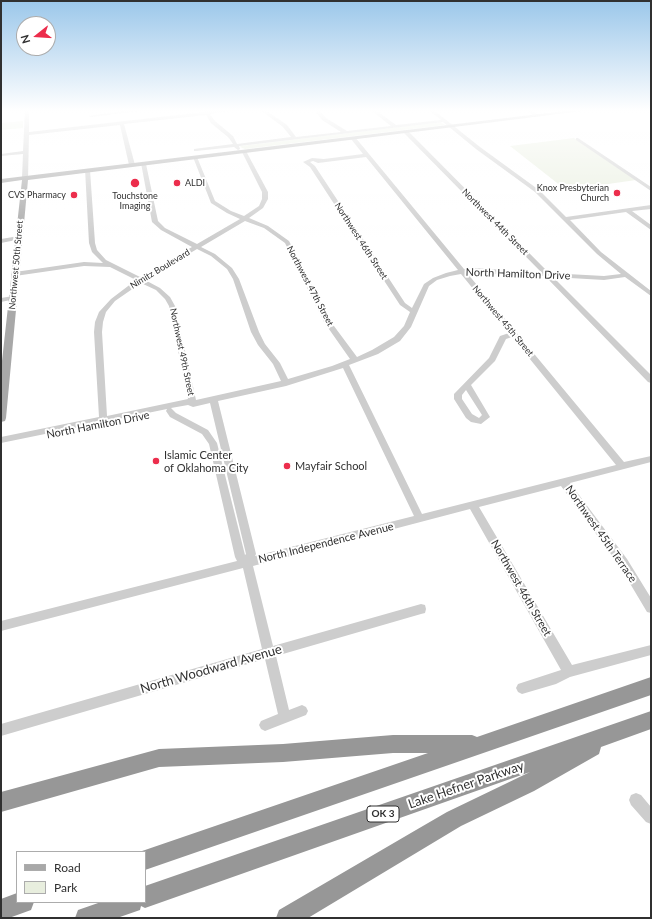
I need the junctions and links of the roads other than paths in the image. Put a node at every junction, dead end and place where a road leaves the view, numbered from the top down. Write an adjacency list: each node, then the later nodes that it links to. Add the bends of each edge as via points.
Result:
1 (26, 154): 15 (street, Northwest 50th Street)
2 (129, 154): 13 (street)
3 (224, 154): 9 (main road)
4 (243, 154): 20 (street, Nimitz Boulevard, via 265,195 261,207)
5 (428, 154): 31 (street, Northwest 44th Street)
6 (486, 154): 21 (street, via 529,185)
7 (600, 154): 17 (street)
8 (367, 155): 10 (street); 29 (street, Northwest 45th Street)
9 (195, 157): 11 (main road); 20 (street, Northwest 47th Street, via 213,202)
10 (323, 160): 12 (street); 12 (street, Northwest 46th Street, via 310,159 306,162)
11 (143, 164): 13 (main road); 25 (street, via 155,222)
12 (314, 164): 37 (street, Northwest 46th Street, via 402,304)
13 (132, 165): 14 (main road)
14 (87, 170): 15 (main road); 26 (street)
15 (25, 178): 16 (main road); 23 (main road, Northwest 50th Street)
16 (1, 181)
17 (651, 189)
18 (651, 207): 19 (street)
19 (627, 210): 21 (street); 22 (street)
20 (245, 218): 25 (street, Nimitz Boulevard); 39 (street, Northwest 47th Street, via 272,230 287,242 328,322)
21 (566, 219): 32 (street, via 599,253)
22 (651, 228)
23 (19, 238): 24 (street); 30 (main road, Northwest 50th Street)
24 (1, 241)
25 (197, 247): 33 (street, Nimitz Boulevard); 43 (street, via 217,258 231,271 255,332)
26 (92, 248): 27 (street, via 92,260); 28 (street, Northwest 49th Street)
27 (84, 264): 28 (street); 30 (street)
28 (112, 265): 33 (street, Northwest 49th Street)
29 (462, 271): 31 (street, North Hamilton Drive); 37 (street, North Hamilton Drive, via 440,276 430,282 423,290); 38 (street, Northwest 45th Street)
30 (15, 274): 35 (main road, Northwest 50th Street)
31 (546, 274): 32 (street, North Hamilton Drive, via 604,278); 42 (street, Northwest 44th Street)
32 (626, 275): 34 (street)
33 (141, 280): 46 (street, Northwest 49th Street, via 163,292 171,302); 50 (street, Nimitz Boulevard, via 113,300 99,322)
34 (651, 294)
35 (13, 298): 36 (street); 41 (main road, Northwest 50th Street)
36 (1, 300)
37 (414, 311): 39 (street, North Hamilton Drive, via 407,327 397,339)
38 (514, 334): 44 (street, via 503,338 492,359); 54 (street, Northwest 45th Street)
39 (355, 360): 40 (street, North Hamilton Drive)
40 (344, 364): 43 (street, North Hamilton Drive); 57 (street)
41 (4, 375): 49 (main road, Northwest 50th Street)
42 (651, 380)
43 (286, 383): 45 (street, North Hamilton Drive)
44 (467, 385)
45 (213, 399): 46 (street, North Hamilton Drive); 58 (street, via 251,554)
46 (193, 404): 47 (street, North Hamilton Drive); 48 (street, North Hamilton Drive, via 189,402)
47 (170, 411): 48 (street, North Hamilton Drive); 58 (street, via 205,432 212,440 240,557)
48 (125, 417): 50 (street, North Hamilton Drive); 52 (street, North Hamilton Drive)
49 (1, 418)
50 (103, 420): 51 (street, North Hamilton Drive)
51 (1, 440)
52 (1, 445)
53 (651, 459): 54 (street, North Independence Avenue)
54 (622, 467): 55 (street, North Independence Avenue)
55 (564, 482): 56 (street, North Independence Avenue); 59 (street, Northwest 45th Terrace, via 623,562)
56 (473, 505): 57 (street, North Independence Avenue); 64 (street, Northwest 46th Street)
57 (420, 519): 58 (street, North Independence Avenue)
58 (247, 563): 61 (street, North Independence Avenue); 63 (street)
59 (651, 608)
60 (421, 609): 63 (street, North Woodward Avenue)
61 (1, 626)
62 (651, 650): 64 (street)
63 (269, 653): 68 (street); 71 (street, North Woodward Avenue)
64 (569, 672): 66 (street)
65 (651, 686): 73 (highway)
66 (522, 688)
67 (302, 711): 68 (street)
68 (285, 717): 70 (street)
69 (651, 720): 72 (highway, Lake Hefner Parkway / OK 3)
70 (265, 725)
71 (1, 730)
72 (622, 730): 78 (highway, Lake Hefner Parkway / OK 3); 83 (highway, via 527,784 429,833)
73 (482, 744): 75 (highway, via 393,744 283,753 159,758); 77 (highway)
74 (636, 800): 76 (street)
75 (1, 802)
76 (651, 817)
77 (146, 860)
78 (146, 897)
79 (20, 903): 81 (highway)
80 (129, 903): 82 (highway)
81 (1, 910)
82 (86, 918)
83 (287, 918)

